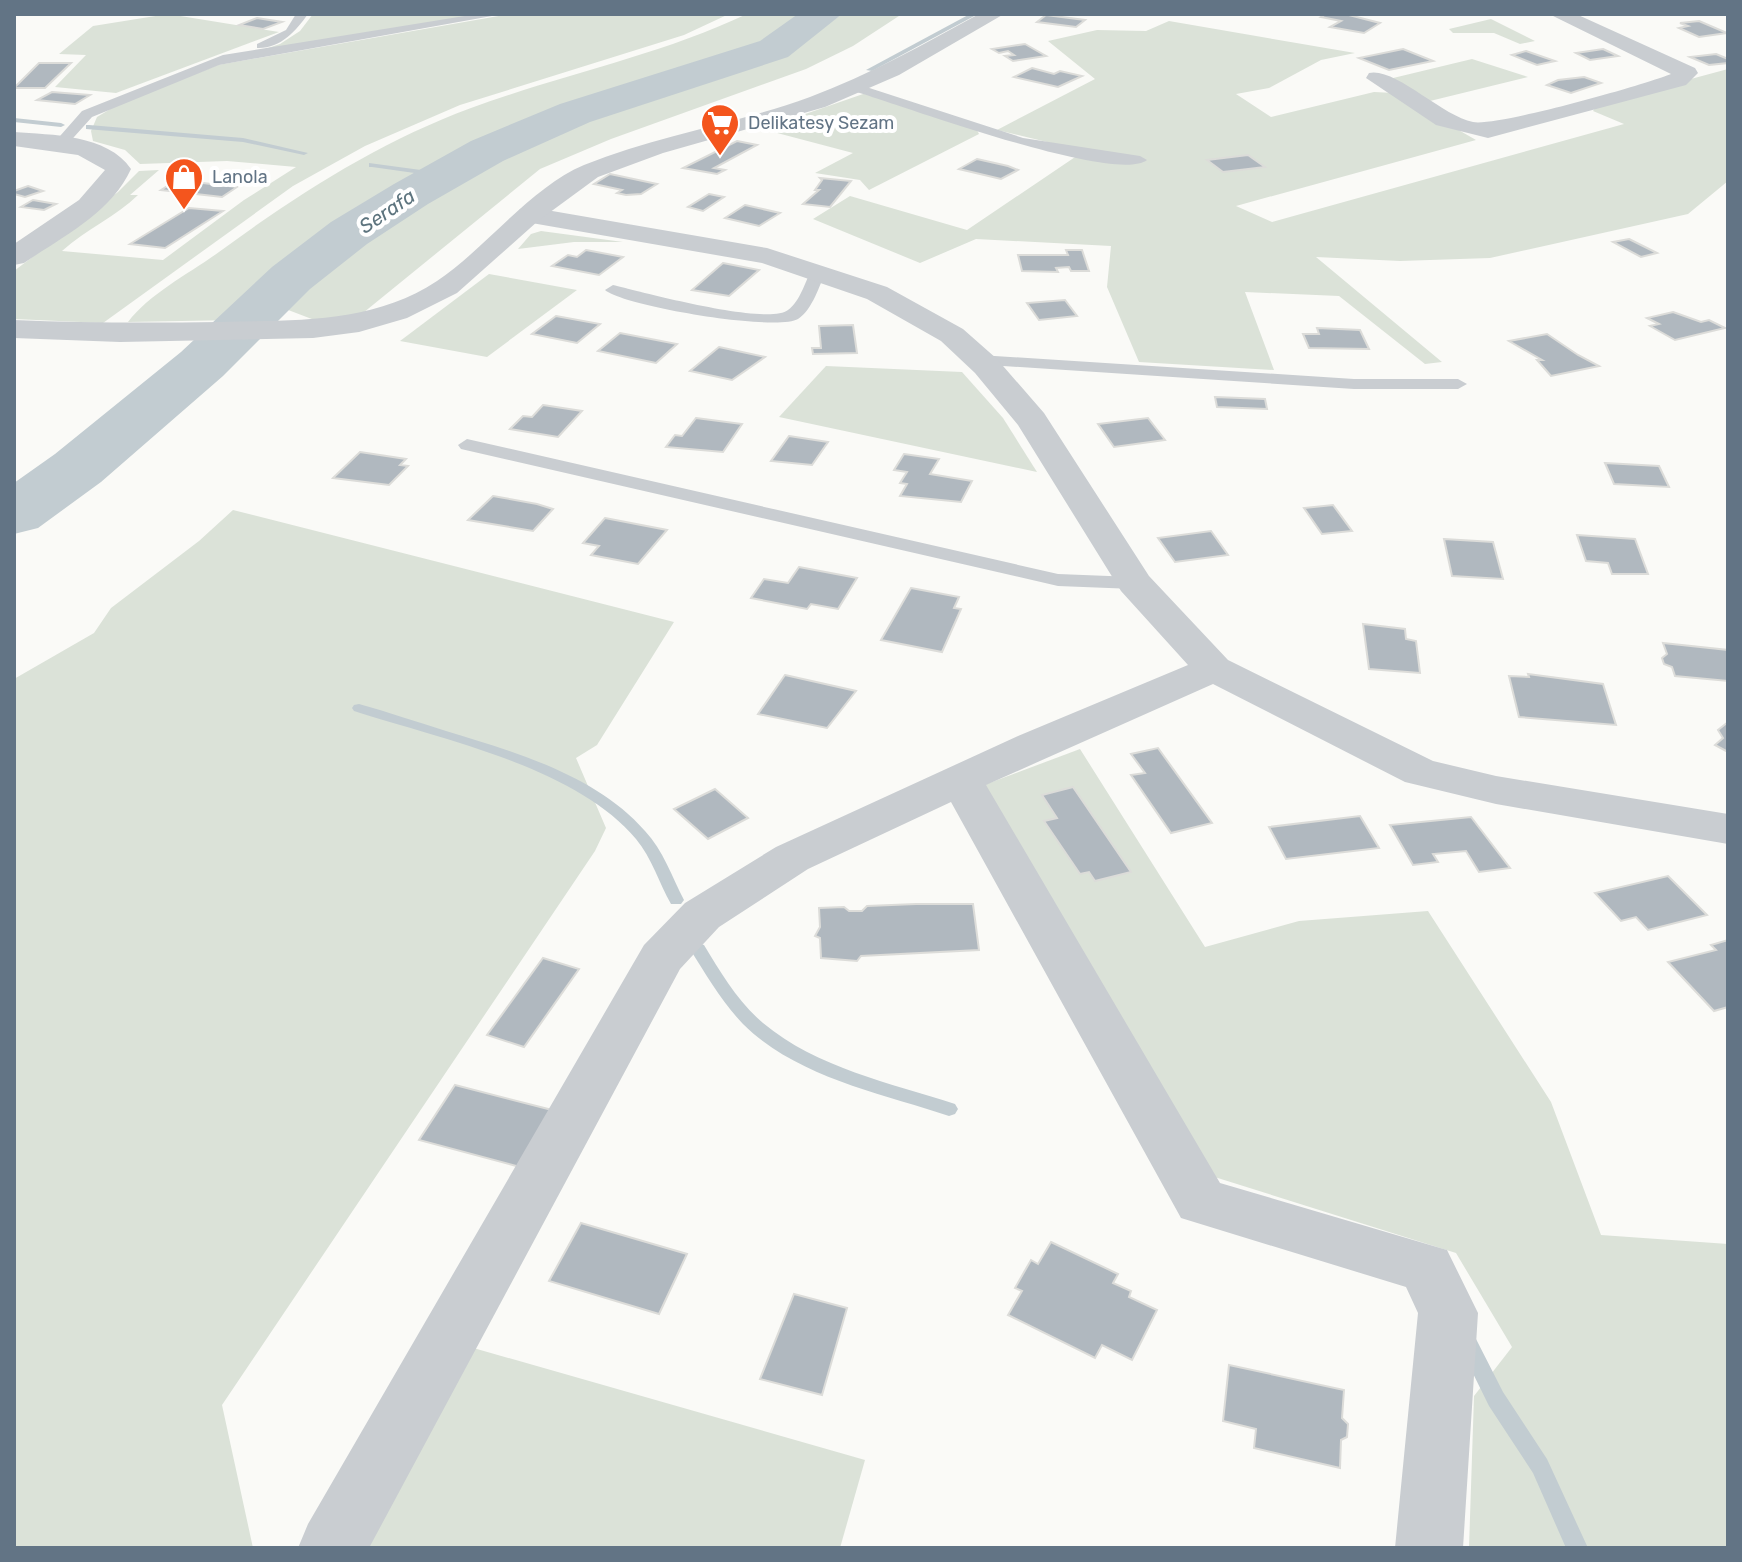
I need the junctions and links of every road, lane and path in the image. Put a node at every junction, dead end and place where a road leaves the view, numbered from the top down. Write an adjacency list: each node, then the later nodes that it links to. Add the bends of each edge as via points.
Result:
1 (302, 14): 5 (lane, via 283,37)
2 (497, 14): 5 (lane)
3 (994, 14): 7 (street)
4 (1559, 14): 6 (street, via 1687,73 1678,80 1488,131 1456,125)
5 (212, 63): 9 (lane, via 87,114)
6 (1377, 78)
7 (854, 87): 10 (lane, via 983,130 1090,155); 11 (street, via 607,164 575,179)
8 (14, 139): 9 (street)
9 (60, 144): 12 (street, via 105,156 116,165 117,175 96,198)
10 (1140, 160)
11 (529, 215): 13 (street, via 767,256); 15 (street, via 426,300 359,323 313,329 120,333)
12 (14, 257)
13 (818, 271): 14 (lane, via 789,318 753,317); 16 (street, via 915,314 952,335)
14 (613, 290)
15 (14, 329)
16 (979, 360): 17 (lane, via 1354,384); 19 (street, via 1032,420)
17 (1458, 384)
18 (467, 445): 19 (lane, via 1058,580)
19 (1134, 583): 20 (street)
20 (1214, 669): 21 (street); 22 (street, via 1420,772)
21 (960, 779): 23 (street, via 792,858 702,915 661,958); 24 (street, via 1201,1201 1426,1268 1448,1313)
22 (1728, 829)
23 (332, 1548)
24 (1429, 1548)

